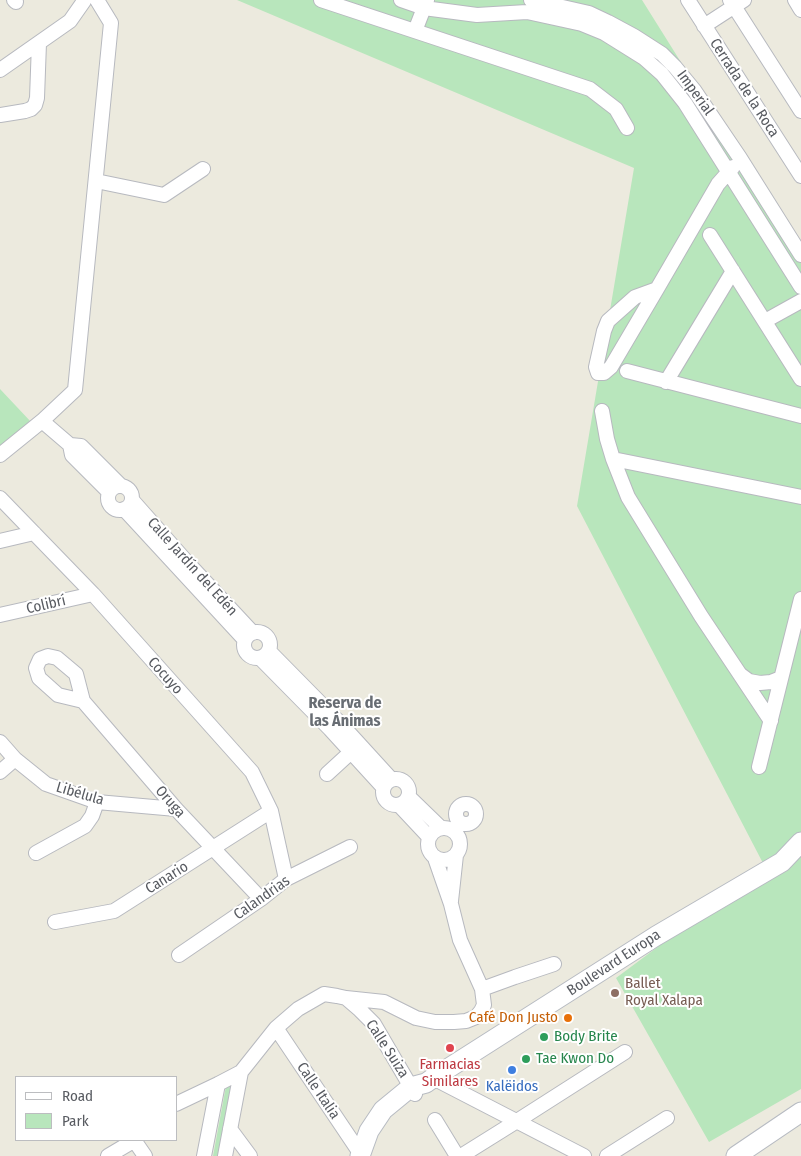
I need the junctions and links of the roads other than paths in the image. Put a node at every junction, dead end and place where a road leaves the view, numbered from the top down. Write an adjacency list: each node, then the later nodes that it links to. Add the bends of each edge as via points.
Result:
1 (87, 0): 13 (street, via 70,21); 22 (street, via 111,23)
2 (321, 0): 11 (street)
3 (401, 0): 7 (street)
4 (688, 0): 10 (street, Cerrada de la Roca)
5 (794, 0): 9 (street)
6 (736, 2): 10 (street); 15 (street)
7 (426, 4): 8 (street, via 477,15); 11 (street)
8 (529, 4): 12 (street, via 586,18 604,33)
9 (801, 10)
10 (704, 26): 21 (street, Cerrada de la Roca)
11 (415, 31): 17 (street, via 590,89 616,110)
12 (631, 42): 18 (street, Imperial, via 662,54 676,67); 20 (street, via 685,103)
13 (39, 43): 14 (street); 16 (street, via 35,105 25,111)
14 (0, 70)
15 (801, 111)
16 (0, 115)
17 (627, 128)
18 (740, 158): 20 (street); 24 (street, Imperial)
19 (203, 169): 22 (street, via 164,195)
20 (729, 173): 26 (street); 27 (street, via 718,184)
21 (801, 176)
22 (96, 181): 35 (street, via 75,390)
23 (710, 235): 25 (street)
24 (801, 255)
25 (733, 271): 29 (street); 32 (street)
26 (801, 287)
27 (657, 290): 27 (street, via 611,367 604,373 598,373 596,367 608,321 635,297)
28 (801, 301): 29 (street)
29 (765, 321): 31 (street)
30 (627, 372): 32 (street)
31 (801, 379)
32 (666, 382): 34 (street)
33 (602, 412): 37 (street)
34 (801, 416)
35 (42, 421): 36 (street); 38 (street, via 70,445 72,454)
36 (0, 455)
37 (613, 459): 39 (street); 49 (street, via 628,497)
38 (114, 489): 41 (street, via 127,487 132,497); 41 (street, via 108,501 110,504 116,509)
39 (801, 497)
40 (0, 498): 42 (street, Cocuyo)
41 (128, 505): 47 (street, Calle Jardín del Edén)
42 (34, 534): 43 (street); 44 (street, Cocuyo)
43 (0, 541)
44 (92, 594): 46 (street, Colibrí); 64 (street, Cocuyo, via 252,772)
45 (801, 598): 50 (street)
46 (0, 615)
47 (249, 636): 48 (street, via 244,648 246,652 252,657); 48 (street, via 266,635 270,643)
48 (264, 655): 53 (street)
49 (740, 675): 50 (street, via 760,683); 52 (street)
50 (781, 678): 52 (street)
51 (83, 701): 63 (street, Oruga)
52 (770, 721): 57 (street)
53 (334, 725): 55 (street); 60 (street)
54 (0, 742): 56 (street, Libélula)
55 (351, 752): 59 (street); 60 (street)
56 (15, 759): 58 (street); 62 (street, Libélula, via 46,784)
57 (759, 767)
58 (0, 772)
59 (328, 774)
60 (387, 783): 61 (street, via 383,791 385,800 391,805); 61 (street, via 400,779 407,784 409,788)
61 (404, 801): 65 (street); 66 (street)
62 (97, 802): 63 (street, Libélula); 70 (street, via 85,826)
63 (176, 809): 69 (street, Oruga)
64 (271, 811): 69 (street, Canario); 73 (street, Cocuyo)
65 (450, 826): 66 (street, via 435,830); 71 (street, via 460,841)
66 (429, 837): 72 (street, via 428,849)
67 (801, 842): 85 (main road, Boulevard Europa, via 782,862 656,936)
68 (350, 847): 73 (street, Calandrias)
69 (212, 849): 74 (street, Oruga); 76 (street, Canario, via 114,911)
70 (36, 853)
71 (456, 855): 72 (street, via 444,860); 75 (street)
72 (435, 858): 75 (street)
73 (286, 879): 74 (street, Calandrias)
74 (261, 899): 77 (street, Calandrias)
75 (451, 904): 79 (street, via 460,940)
76 (55, 922)
77 (179, 956)
78 (554, 964): 79 (street)
79 (482, 989): 80 (street, via 484,1005 476,1017 454,1022 416,1018 384,1002)
80 (346, 998): 81 (street, via 324,994 298,1009); 85 (street, Calle Suiza, via 374,1024)
81 (276, 1028): 83 (street); 95 (street, Calle Italia)
82 (625, 1052): 90 (street)
83 (241, 1072): 84 (street); 91 (street)
84 (218, 1084): 86 (street); 99 (street)
85 (421, 1085): 90 (street); 95 (main road, Boulevard Europa, via 389,1117)
86 (178, 1103)
87 (801, 1112): 105 (main road)
88 (667, 1118): 104 (street)
89 (435, 1120): 102 (street)
90 (517, 1121): 102 (street); 103 (street)
91 (230, 1129): 100 (street); 101 (street)
92 (133, 1141): 96 (street)
93 (135, 1141): 97 (street)
94 (136, 1141): 98 (street)
95 (363, 1155)
96 (108, 1156)
97 (131, 1156)
98 (145, 1156)
99 (204, 1156)
100 (225, 1156)
101 (250, 1156)
102 (459, 1156)
103 (584, 1156)
104 (606, 1156)
105 (736, 1156)

